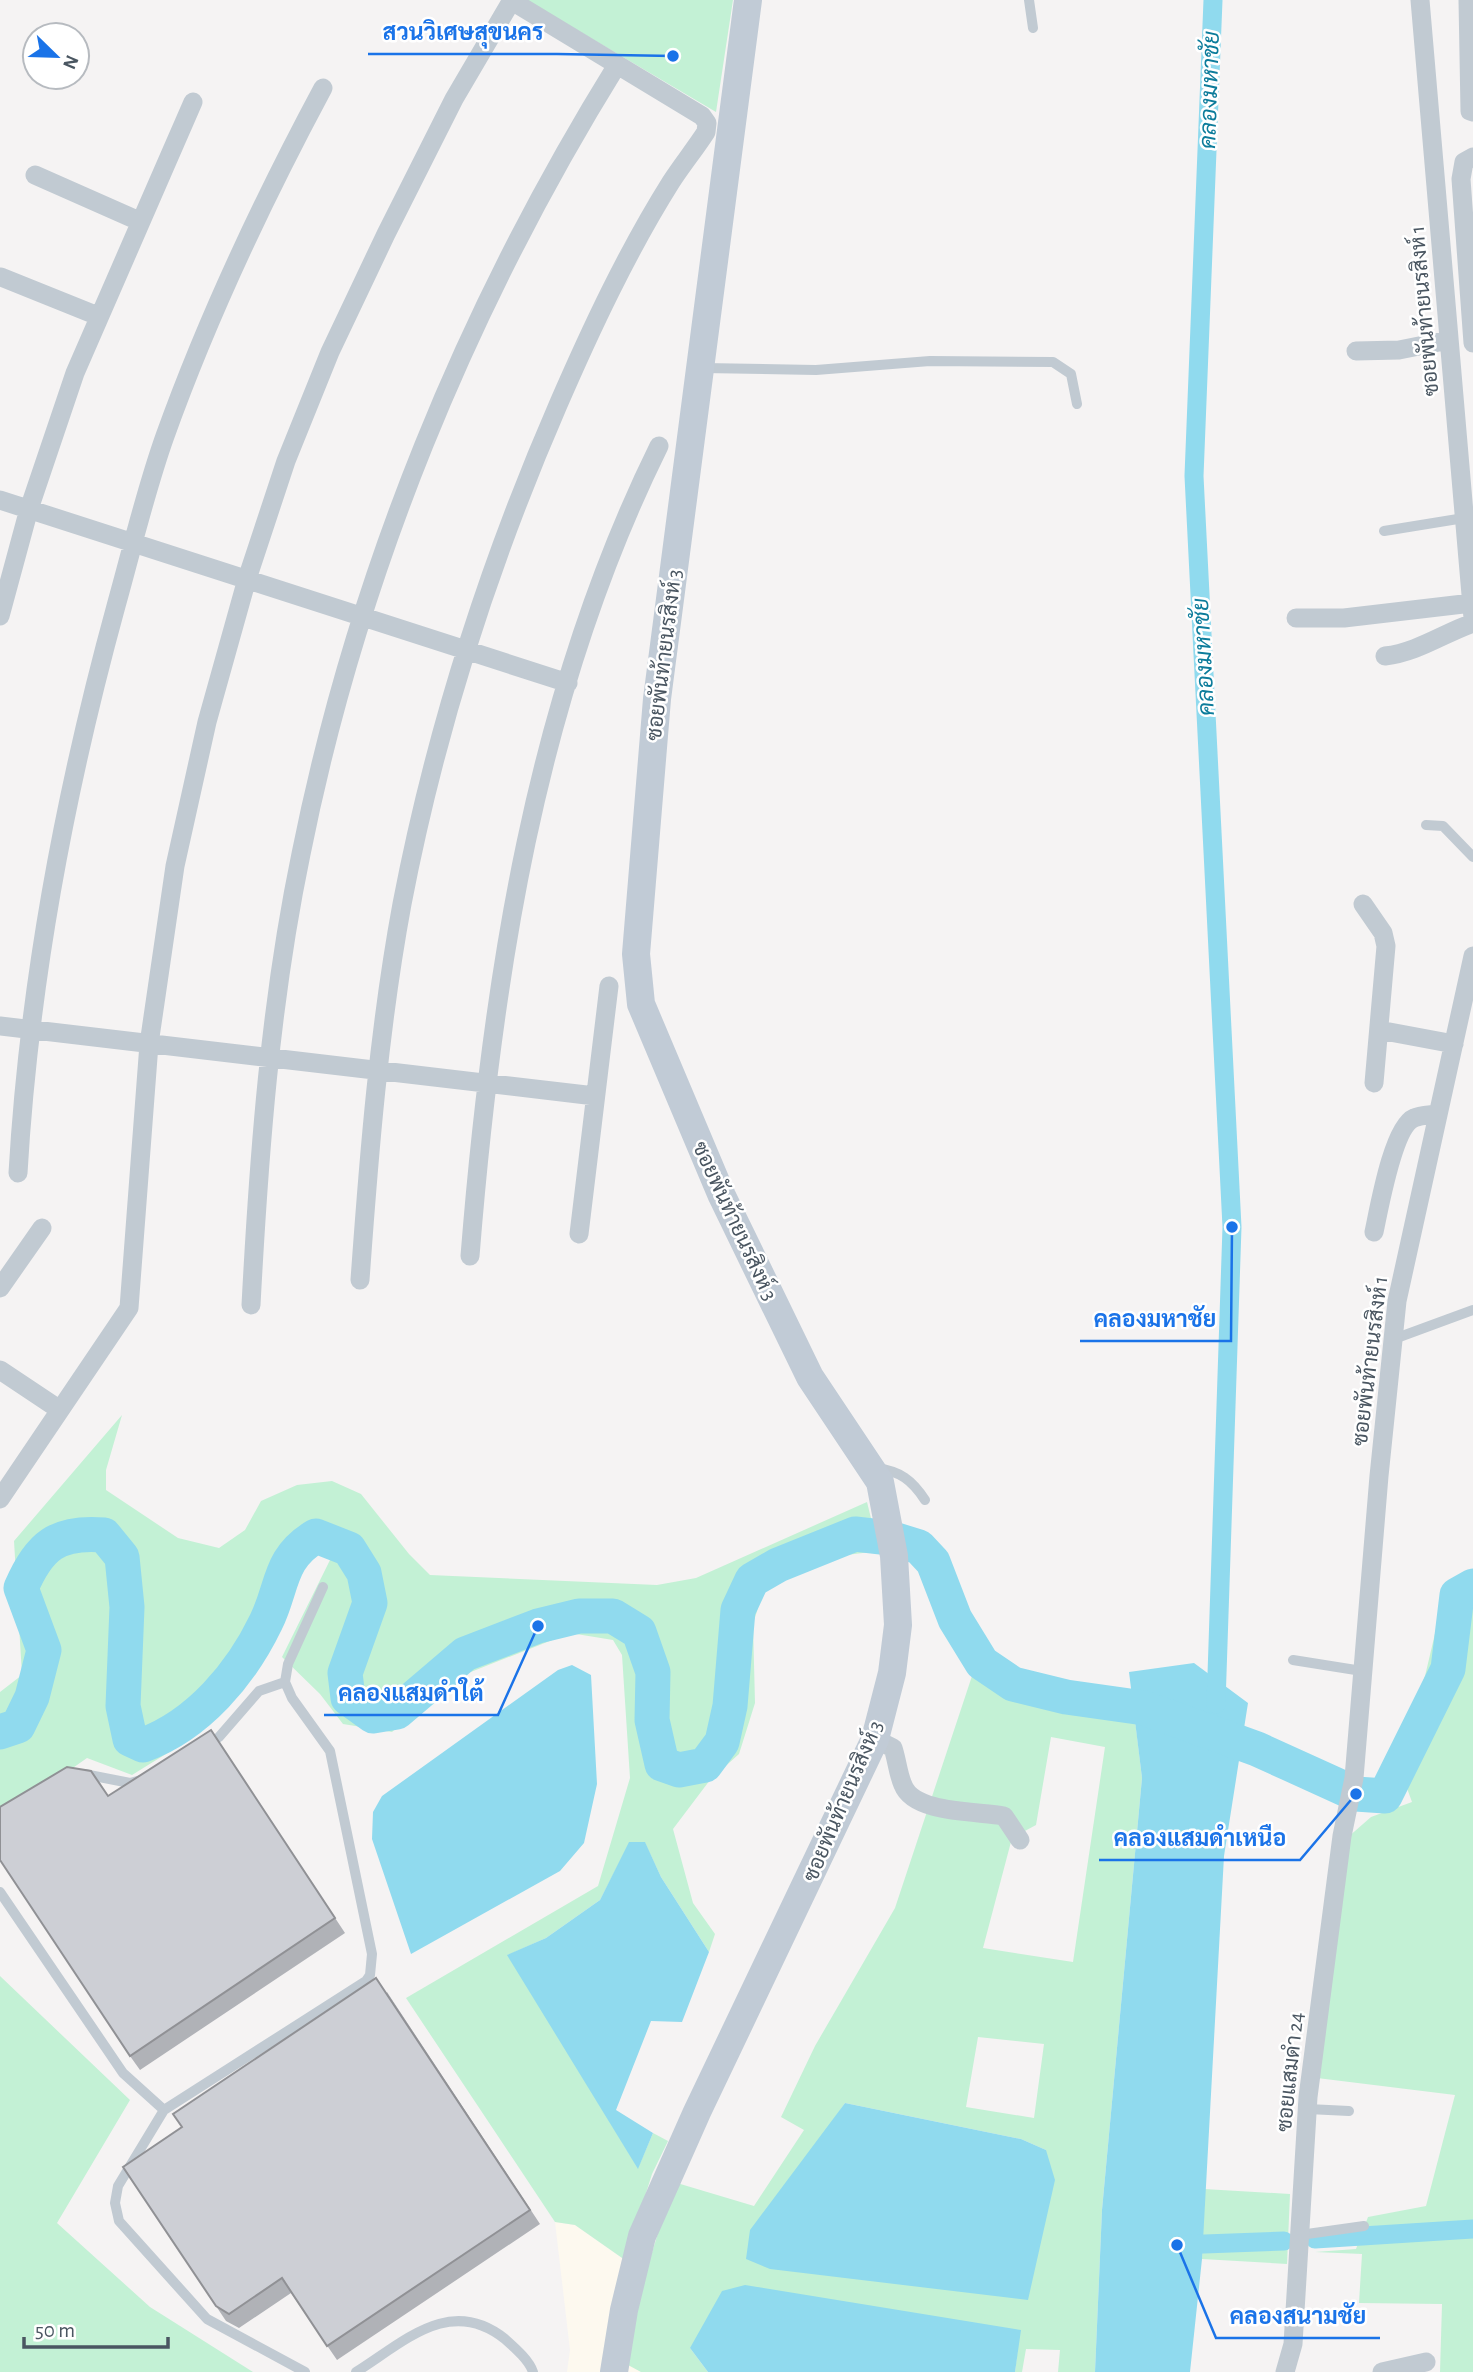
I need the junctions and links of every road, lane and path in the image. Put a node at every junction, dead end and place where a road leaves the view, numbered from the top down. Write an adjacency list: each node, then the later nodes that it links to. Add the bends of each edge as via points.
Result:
1 (512, 0): 7 (street); 27 (street, via 454,99 330,352 286,461)
2 (748, 0): 19 (street, ซอยพันท้ายนรสิงห์ 3)
3 (1029, 0): 6 (lane)
4 (1420, 0): 16 (street, ซอยพันท้ายนรสิงห์ 1)
5 (1468, 0): 10 (street, via 1467,80)
6 (1033, 28)
7 (617, 65): 30 (street, via 548,180 494,285 403,496); 32 (street, via 702,116 706,132 642,232 577,362 515,508)
8 (323, 88): 26 (street, via 261,209 207,330 162,447)
9 (193, 102): 13 (street)
10 (1473, 112)
11 (1473, 157): 17 (street, via 1464,162 1461,180)
12 (34, 175): 13 (street)
13 (139, 221): 15 (street)
14 (1, 276): 15 (street)
15 (98, 316): 23 (street)
16 (1449, 340): 18 (street, via 1399,350); 24 (street, ซอยพันท้ายนรสิงห์ 1)
17 (1473, 343)
18 (1356, 351)
19 (700, 368): 20 (lane, via 816,370 930,361 1053,362 1071,374); 63 (street, ซอยพันท้ายนรสิงห์ 3, via 657,699 637,980 655,1041 779,1317 810,1377)
20 (1077, 404)
21 (659, 446): 34 (street, via 595,597)
22 (0, 500): 23 (street)
23 (29, 509): 26 (street); 29 (street)
24 (1464, 518): 25 (lane); 28 (street, ซอยพันท้ายนรสิงห์ 1)
25 (1384, 531)
26 (133, 543): 27 (street); 41 (street, via 79,754)
27 (247, 579): 30 (street); 43 (street, via 207,722 175,866)
28 (1473, 615): 31 (street); 33 (street, via 1421,649)
29 (0, 616)
30 (363, 617): 32 (street); 45 (street, via 300,855)
31 (1296, 618)
32 (465, 650): 34 (street); 46 (street, via 442,727 402,904)
33 (1385, 656)
34 (568, 683): 47 (street, via 518,875)
35 (1426, 825): 36 (lane, via 1443,826)
36 (1473, 857)
37 (1363, 904): 42 (street, via 1384,933)
38 (1473, 956): 44 (street, ซอยพันท้ายนรสิงห์ 1)
39 (608, 986): 49 (street)
40 (0, 1026): 41 (street)
41 (30, 1030): 43 (street); 51 (street)
42 (1379, 1030): 44 (street); 48 (street)
43 (149, 1044): 45 (street); 62 (street, via 129,1308)
44 (1454, 1044): 50 (street, ซอยพันท้ายนรสิงห์ 1)
45 (270, 1058): 46 (street); 58 (street)
46 (379, 1071): 47 (street); 56 (street)
47 (485, 1083): 49 (street); 55 (street)
48 (1374, 1083)
49 (595, 1096): 54 (street)
50 (1437, 1114): 53 (street, via 1415,1118 1406,1125); 60 (street, ซอยพันท้ายนรสิงห์ 1, via 1397,1301)
51 (18, 1173)
52 (42, 1228): 57 (street)
53 (1374, 1233)
54 (579, 1234)
55 (470, 1256)
56 (360, 1280)
57 (0, 1288)
58 (251, 1305)
59 (1473, 1310): 60 (lane)
60 (1394, 1339): 68 (street, ซอยพันท้ายนรสิงห์ 1)
61 (0, 1370): 62 (street)
62 (60, 1410): 64 (street)
63 (872, 1467): 65 (lane, via 906,1477); 70 (street, ซอยพันท้ายนรสิงห์ 3, via 887,1507 898,1625 892,1673)
64 (0, 1499)
65 (925, 1500)
66 (323, 1587): 69 (lane, via 288,1664)
67 (1293, 1660): 68 (lane)
68 (1362, 1671): 74 (street, ซอยพันท้ายนรสิงห์ 1)
69 (285, 1682): 71 (lane, via 259,1690 219,1737); 78 (lane, via 330,1751 372,1954 370,1975 366,1982)
70 (874, 1739): 75 (street, via 893,1748 904,1788 916,1799 943,1809 1004,1816); 86 (street, ซอยพันท้ายนรสิงห์ 3, via 696,2112 642,2236)
71 (196, 1752)
72 (75, 1773): 73 (lane, via 130,1783)
73 (151, 1778)
74 (1354, 1778): 77 (street, ซอยแสมดำ 24, via 1342,1836)
75 (1020, 1840)
76 (0, 1892): 78 (lane, via 122,2073)
77 (1308, 2109): 79 (lane); 81 (street, ซอยแสมดำ 24)
78 (164, 2110): 83 (lane, via 118,2186 114,2203 119,2221 207,2319)
79 (1349, 2111)
80 (1364, 2226): 81 (lane)
81 (1300, 2235): 87 (street, ซอยแสมดำ 24, via 1293,2344)
82 (1426, 2362): 88 (street)
83 (305, 2372)
84 (356, 2372): 85 (lane, via 448,2319 471,2320 493,2330)
85 (533, 2372)
86 (614, 2372)
87 (1285, 2372)
88 (1382, 2372)

